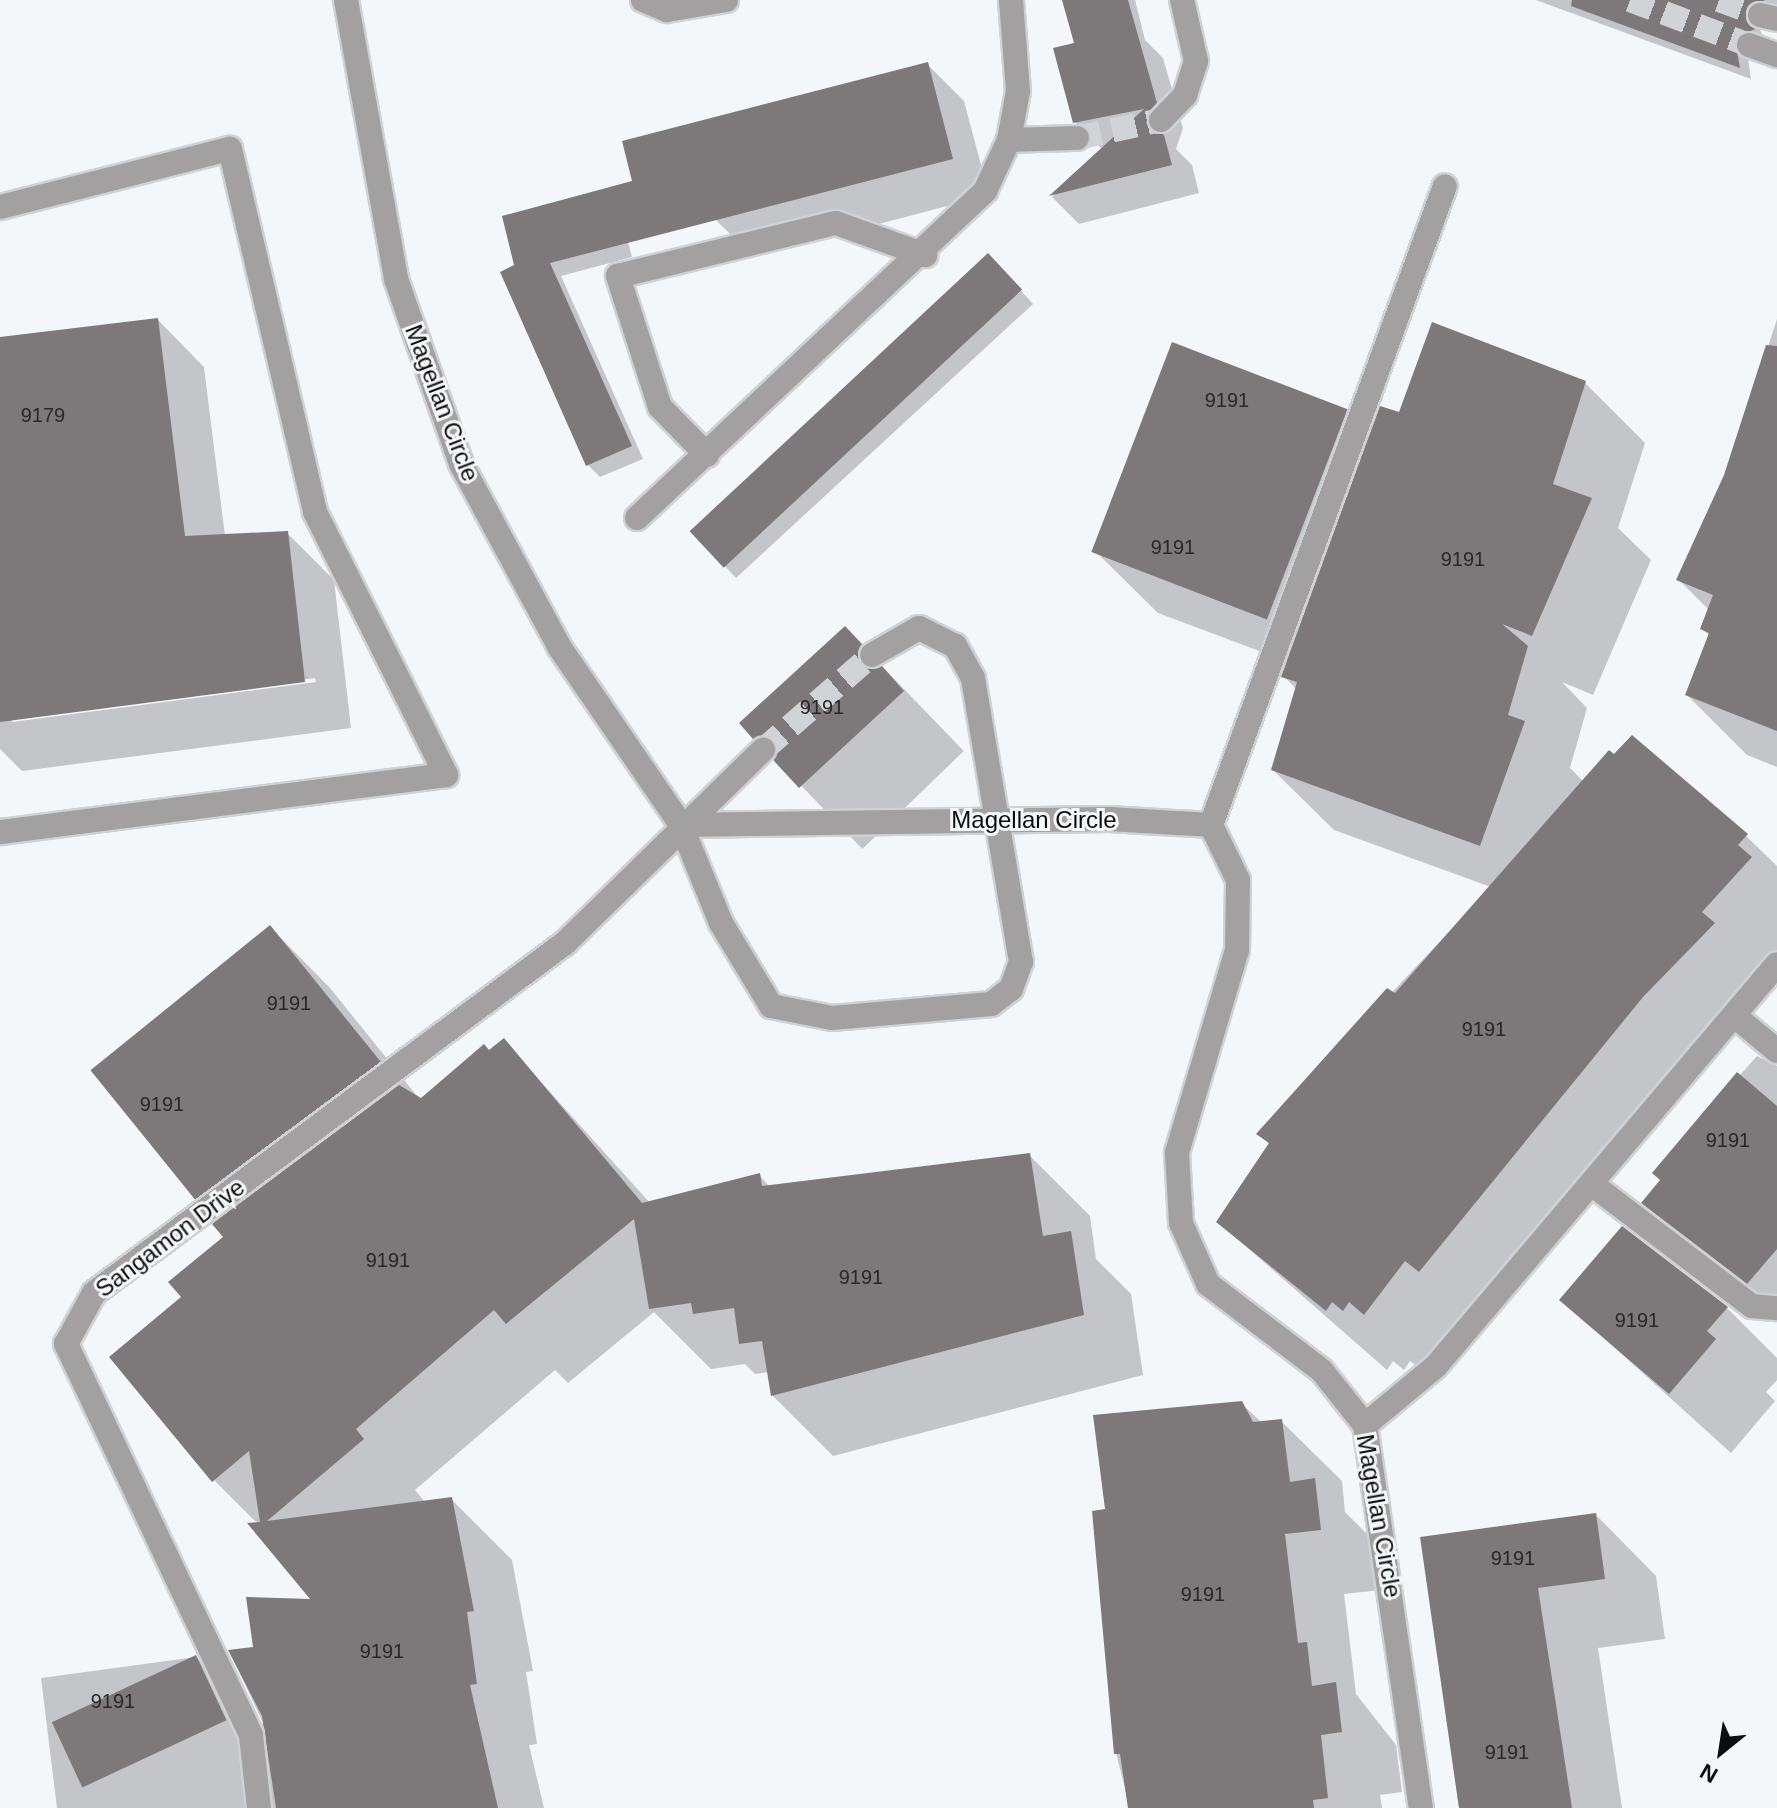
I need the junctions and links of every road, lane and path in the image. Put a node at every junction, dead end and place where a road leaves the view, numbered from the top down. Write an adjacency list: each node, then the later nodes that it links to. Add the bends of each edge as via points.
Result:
1 (346, 0): 19 (street, Magellan Circle, via 396,279 461,464 560,648)
2 (643, 0): 3 (street, via 667,10)
3 (726, 0)
4 (1011, 0): 10 (street, via 1018,91)
5 (1182, 0): 8 (street, via 1196,61 1185,95)
6 (1749, 45): 7 (street)
7 (1777, 55)
8 (1161, 120)
9 (1077, 138): 10 (street)
10 (1009, 140): 13 (street, via 985,191)
11 (1445, 186): 20 (street)
12 (0, 207): 21 (street, via 230,149 315,512 446,775)
13 (925, 255): 14 (street); 14 (street, via 836,223 618,276 660,407)
14 (707, 455): 15 (street)
15 (637, 518)
16 (872, 655): 18 (street, via 919,628 955,646 973,678)
17 (763, 750): 19 (street)
18 (999, 820): 19 (street, Magellan Circle); 19 (street, via 1021,962 1011,989 991,1004 832,1018 771,1006 721,923); 20 (street, Magellan Circle)
19 (681, 825): 28 (street, Sangamon Drive, via 565,943 94,1293 66,1344 251,1735)
20 (1211, 825): 27 (street, Magellan Circle, via 1238,880 1237,950 1177,1153 1181,1223 1208,1284 1322,1371)
21 (0, 832)
22 (1777, 964): 23 (street)
23 (1736, 1017): 24 (street); 25 (street)
24 (1777, 1051)
25 (1593, 1185): 26 (street, via 1752,1306); 27 (street, via 1436,1366)
26 (1777, 1308)
27 (1365, 1425): 29 (street, Magellan Circle)
28 (259, 1808)
29 (1421, 1808)

